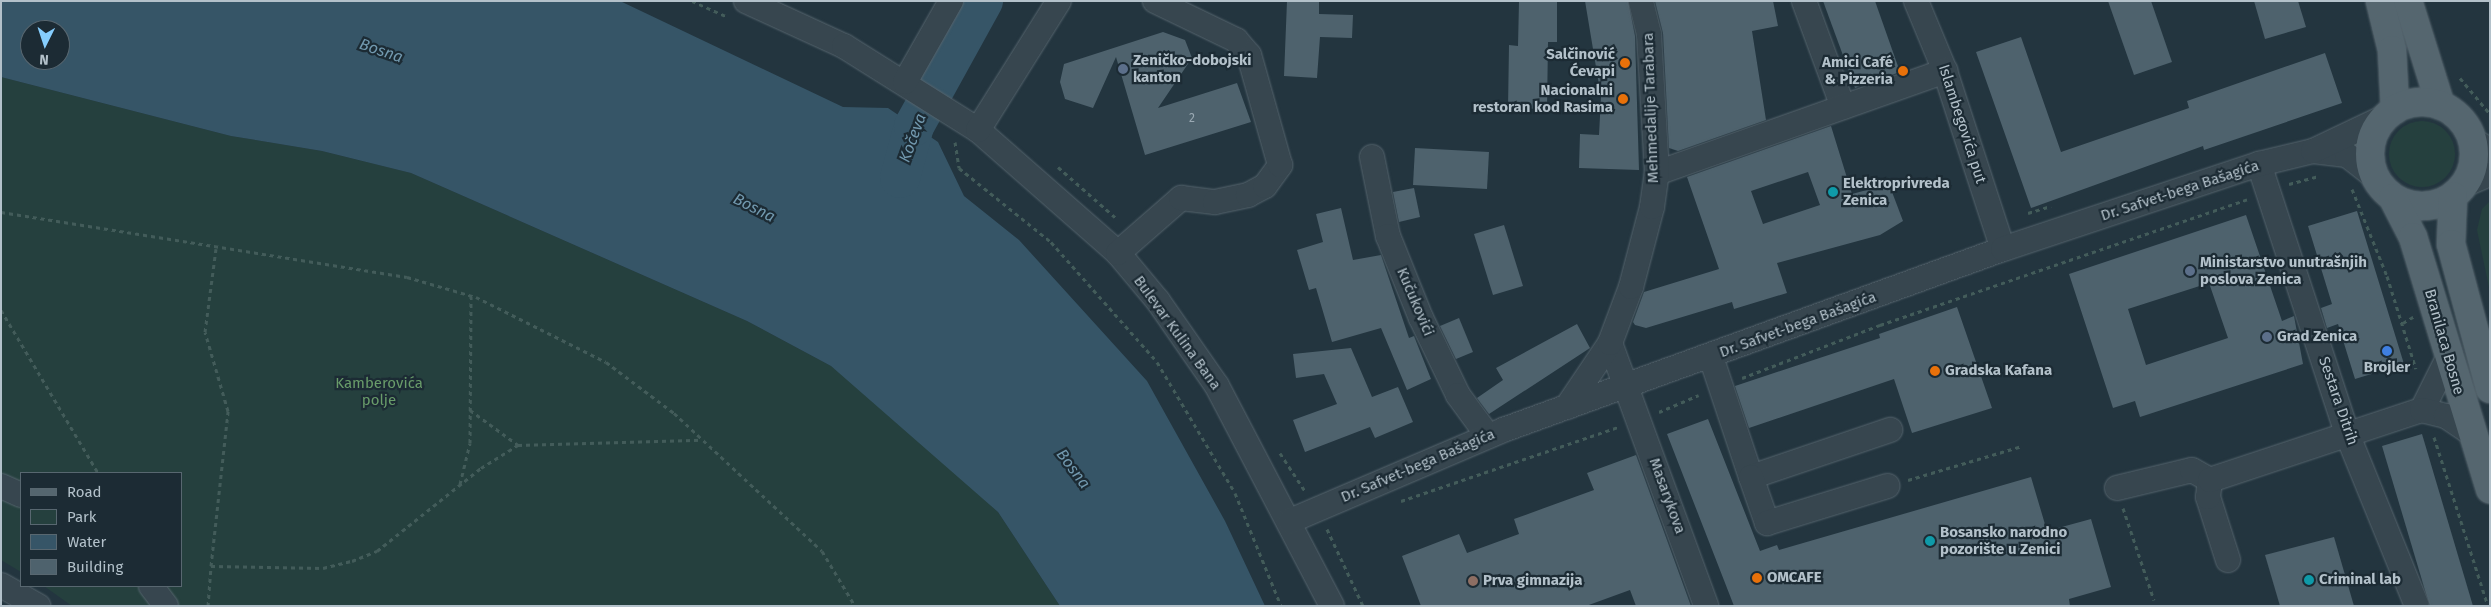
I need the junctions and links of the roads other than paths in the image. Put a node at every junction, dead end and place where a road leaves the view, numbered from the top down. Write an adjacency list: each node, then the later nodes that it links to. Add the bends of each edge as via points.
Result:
1 (746, 1): 11 (street, Bulevar Kulina Bana, via 844,46)
2 (951, 1): 11 (street)
3 (1059, 1): 15 (street)
4 (1155, 1): 25 (street, via 1236,40 1249,55 1280,165 1265,186 1248,195 1215,202 1181,198)
5 (1641, 1): 20 (street, Mehmedalije Tarabara, via 1649,34)
6 (1804, 1): 13 (street)
7 (1916, 1): 10 (street, Islambegovića put)
8 (2380, 1): 14 (main road, via 2392,50)
9 (2408, 1): 12 (main road)
10 (1945, 71): 13 (street); 24 (street, Islambegovića put)
11 (905, 82): 15 (street, Bulevar Kulina Bana)
12 (2441, 106): 14 (main road, via 2425,102); 16 (main road, via 2455,114)
13 (1843, 107): 20 (street)
14 (2391, 113): 17 (street, Dr. Safvet-bega Bašagića); 22 (main road, via 2372,139 2371,166)
15 (969, 132): 25 (street, Bulevar Kulina Bana)
16 (2481, 145): 23 (main road)
17 (2313, 151): 19 (street, Dr. Safvet-bega Bašagića); 22 (street, Dr. Safvet-bega Bašagića, via 2347,155)
18 (1372, 157): 35 (street, Kučukovići, via 1388,236 1417,309 1458,395)
19 (2259, 164): 24 (street, Dr. Safvet-bega Bašagića); 36 (street, Sestara Ditrih)
20 (1657, 173): 26 (street, Mehmedalije Tarabara, via 1631,287)
21 (2490, 174): 23 (street)
22 (2384, 188): 23 (main road, via 2423,206); 28 (main road, Branilaca Bosne, via 2413,237)
23 (2459, 190): 30 (main road, Branilaca Bosne, via 2451,244)
24 (2003, 249): 27 (street, Dr. Safvet-bega Bašagića)
25 (1118, 253): 44 (street, Bulevar Kulina Bana, via 1158,302 1217,386)
26 (1610, 343): 29 (street); 31 (street, Mehmedalije Tarabara)
27 (1711, 357): 29 (street, Dr. Safvet-bega Bašagića); 37 (street)
28 (2448, 358): 32 (street); 34 (main road, Branilaca Bosne)
29 (1627, 386): 31 (street, Dr. Safvet-bega Bašagića); 53 (street, Masarykova)
30 (2490, 389)
31 (1567, 407): 35 (street, Dr. Safvet-bega Bašagića)
32 (2422, 410): 34 (street, via 2446,416); 36 (street)
33 (1890, 430): 37 (street)
34 (2470, 432): 42 (main road, Branilaca Bosne)
35 (1488, 436): 44 (street, Dr. Safvet-bega Bašagića)
36 (2348, 436): 38 (street); 54 (street, Sestara Ditrih)
37 (1751, 477): 40 (street, via 1767,523)
38 (2210, 480): 41 (street, via 2192,470); 45 (street, via 2208,497)
39 (1, 486): 43 (street)
40 (1887, 486)
41 (2117, 488)
42 (2490, 489)
43 (20, 495)
44 (1290, 521): 52 (street, Bulevar Kulina Bana)
45 (2228, 560)
46 (1, 585): 50 (street)
47 (152, 587): 51 (street)
48 (1, 589): 49 (street)
49 (26, 606)
50 (38, 606)
51 (166, 606)
52 (1332, 606)
53 (1706, 606)
54 (2417, 606)

